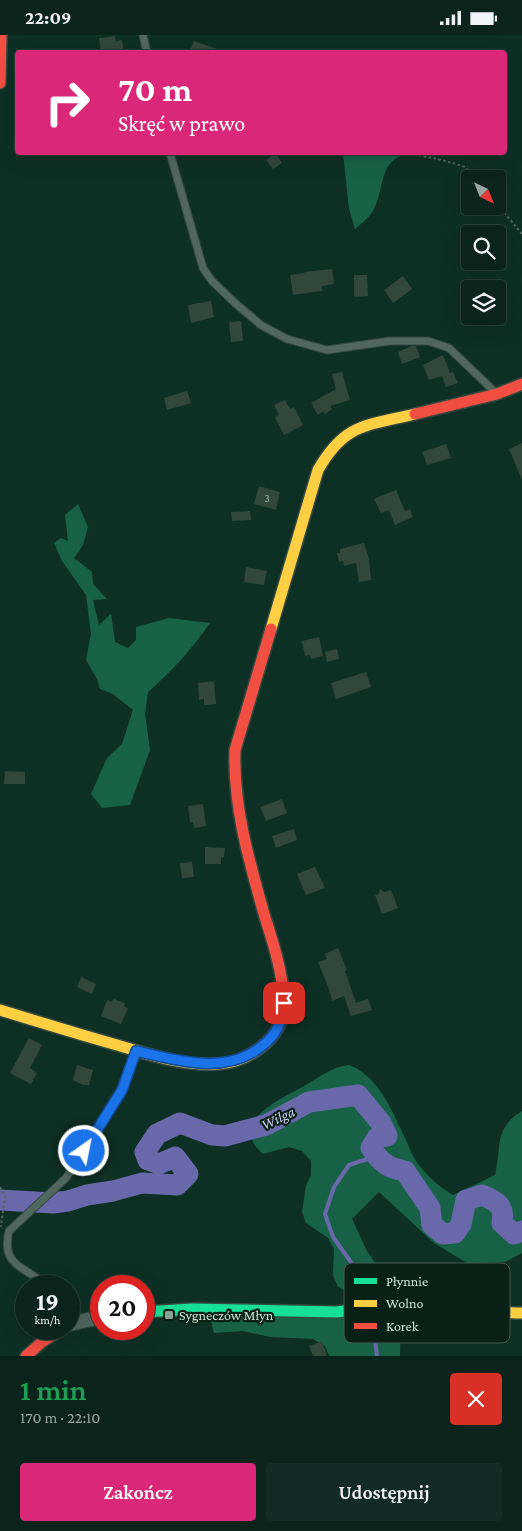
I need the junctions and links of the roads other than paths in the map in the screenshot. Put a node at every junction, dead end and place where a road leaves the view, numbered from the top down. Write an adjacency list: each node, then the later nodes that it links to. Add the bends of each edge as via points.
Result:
1 (1, 35): 4 (street)
2 (143, 35): 3 (lane)
3 (146, 50)
4 (0, 83)
5 (171, 155): 7 (lane, via 204,268 234,303 261,325 287,339 328,350 390,341 428,341 449,348)
6 (522, 384): 7 (street)
7 (497, 394): 9 (street, via 357,428 339,439 318,469 235,750 233,772 252,869 285,993 280,1028 259,1049 241,1059 220,1063 191,1063)
8 (0, 1010): 9 (street)
9 (136, 1051): 10 (lane, via 122,1090 66,1177 9,1231 6,1243 13,1262)
10 (30, 1275)
11 (155, 1311): 12 (street)
12 (344, 1311)
13 (47, 1340): 14 (street)
14 (26, 1356)

